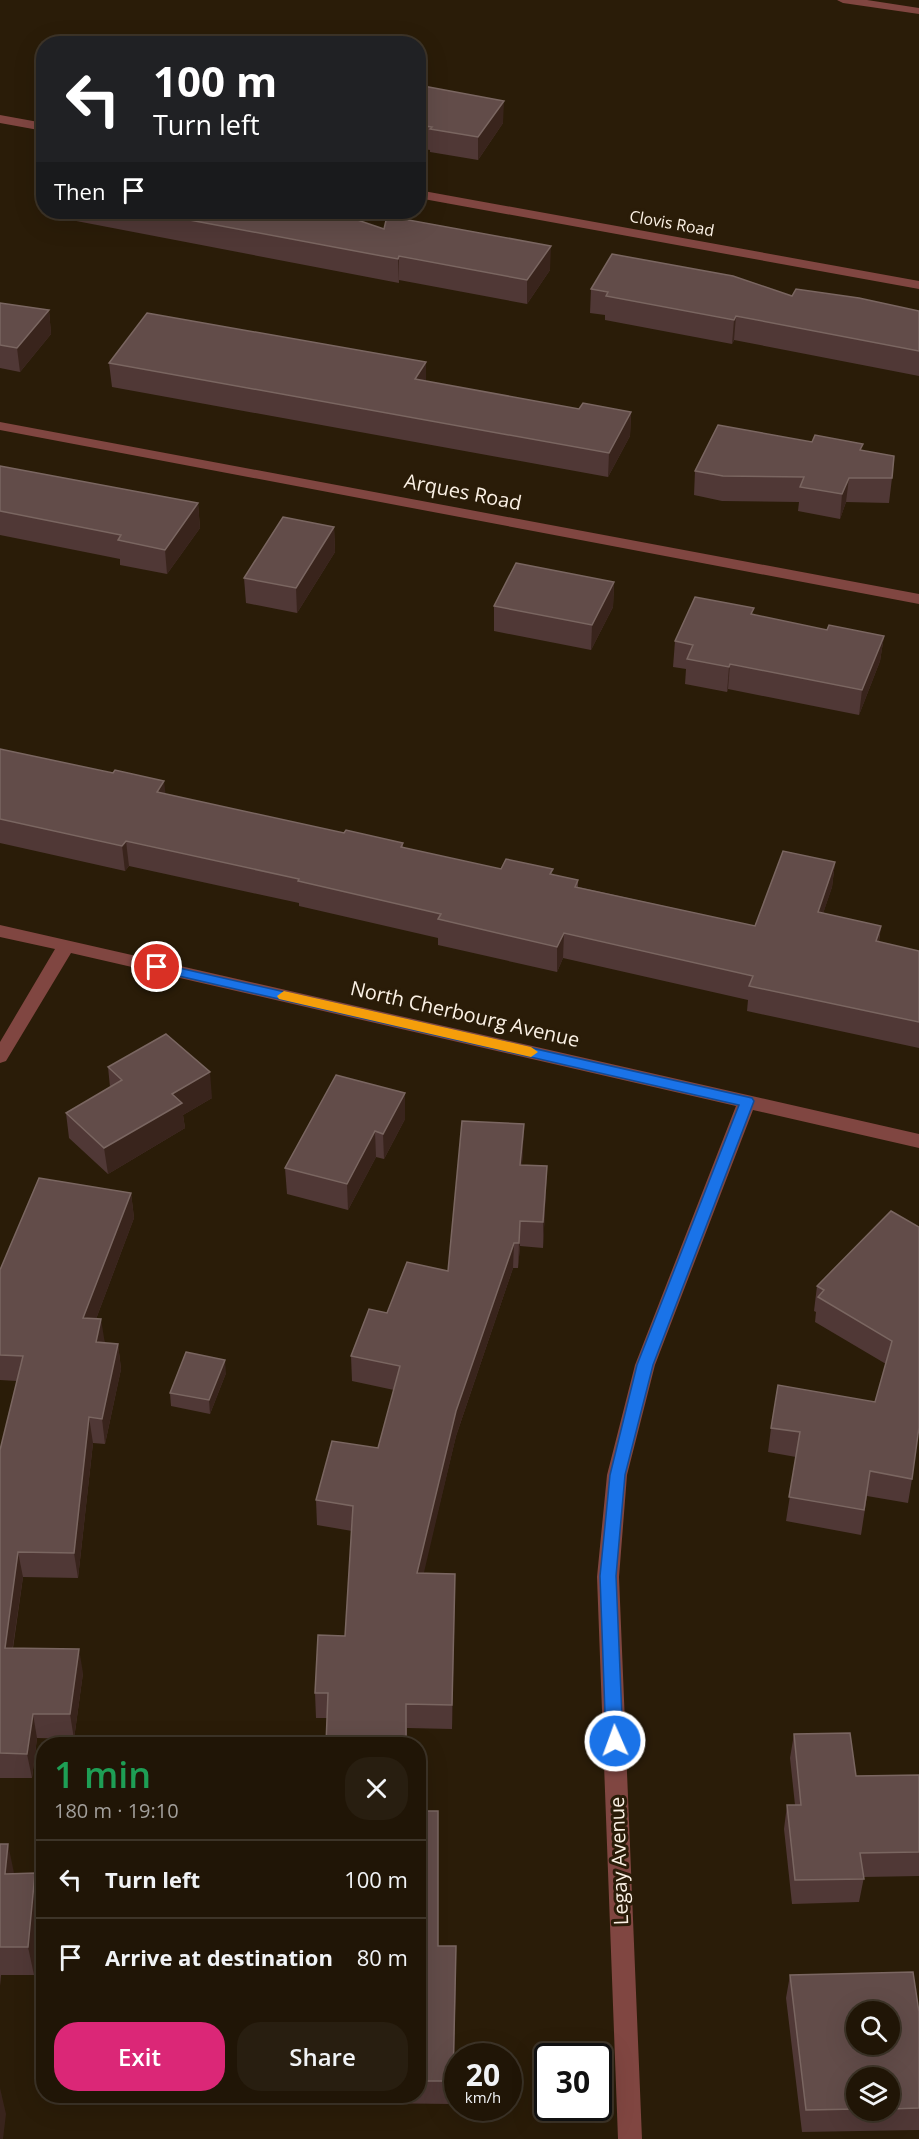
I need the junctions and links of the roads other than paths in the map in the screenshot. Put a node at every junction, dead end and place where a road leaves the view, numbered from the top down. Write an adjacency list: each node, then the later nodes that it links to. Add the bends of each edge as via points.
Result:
1 (843, 0): 2 (street)
2 (919, 11)
3 (0, 119): 4 (street)
4 (36, 126)
5 (426, 195): 6 (street, Clovis Road)
6 (919, 285)
7 (0, 426): 8 (street, Arques Road)
8 (919, 599)
9 (0, 931): 10 (street, North Cherbourg Avenue)
10 (66, 946): 11 (street); 12 (street, North Cherbourg Avenue)
11 (0, 1057)
12 (747, 1101): 13 (street, North Cherbourg Avenue); 14 (street, Legay Avenue, via 645,1365 617,1475 608,1576)
13 (919, 1141)
14 (630, 2139)

